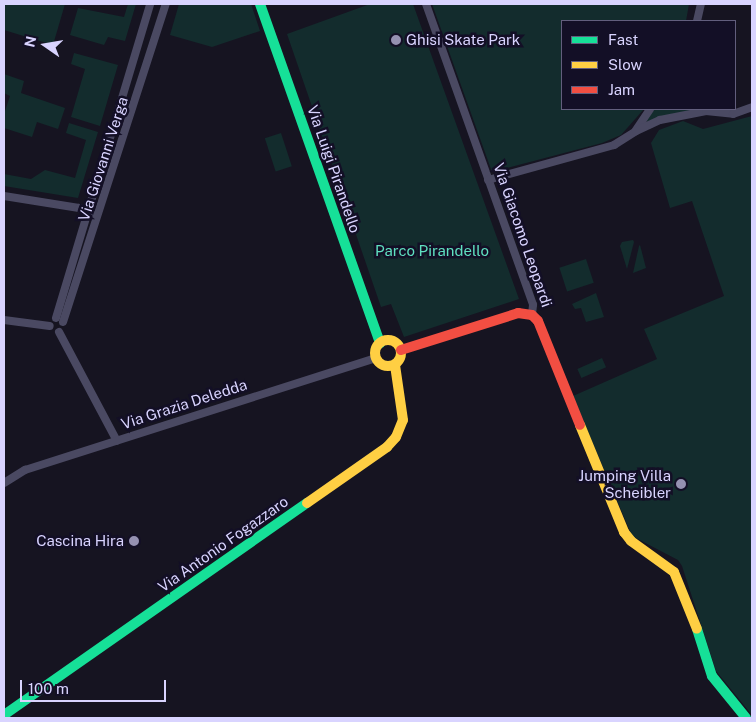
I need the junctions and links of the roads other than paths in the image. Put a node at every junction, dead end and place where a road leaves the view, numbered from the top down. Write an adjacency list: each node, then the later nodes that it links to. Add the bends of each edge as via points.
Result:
1 (150, 4): 13 (street, Via Giovanni Verga)
2 (166, 4): 14 (street, Via Giovanni Verga)
3 (260, 4): 20 (street, Via Luigi Pirandello)
4 (426, 4): 11 (street, Via Giacomo Leopardi)
5 (701, 4): 6 (street)
6 (697, 20)
7 (752, 107): 9 (street, via 733,114)
8 (649, 110): 10 (street)
9 (705, 110): 10 (street, via 660,120)
10 (636, 130): 11 (street, via 614,145)
11 (488, 180): 15 (street, Via Giacomo Leopardi, via 533,305)
12 (4, 196): 13 (street)
13 (88, 212): 14 (street); 17 (street, Via Giovanni Verga)
14 (98, 218): 17 (street, Via Giovanni Verga)
15 (532, 315): 21 (street, via 512,314); 27 (street, Via Giacomo Leopardi, via 544,330 624,532 631,542 674,572 684,591 712,676)
16 (4, 320): 18 (street)
17 (59, 320): 18 (street); 19 (street, via 64,328)
18 (50, 326): 19 (street, via 54,332)
19 (60, 332): 24 (street)
20 (380, 343): 21 (street, via 392,341); 22 (street)
21 (401, 350): 23 (street)
22 (376, 358): 23 (street, via 382,364); 24 (street, Via Grazia Deledda)
23 (395, 365): 26 (street, Via Antonio Fogazzaro, via 403,420 396,437 387,447)
24 (117, 441): 25 (street, Via Grazia Deledda, via 16,473)
25 (4, 483)
26 (4, 715)
27 (746, 718)

